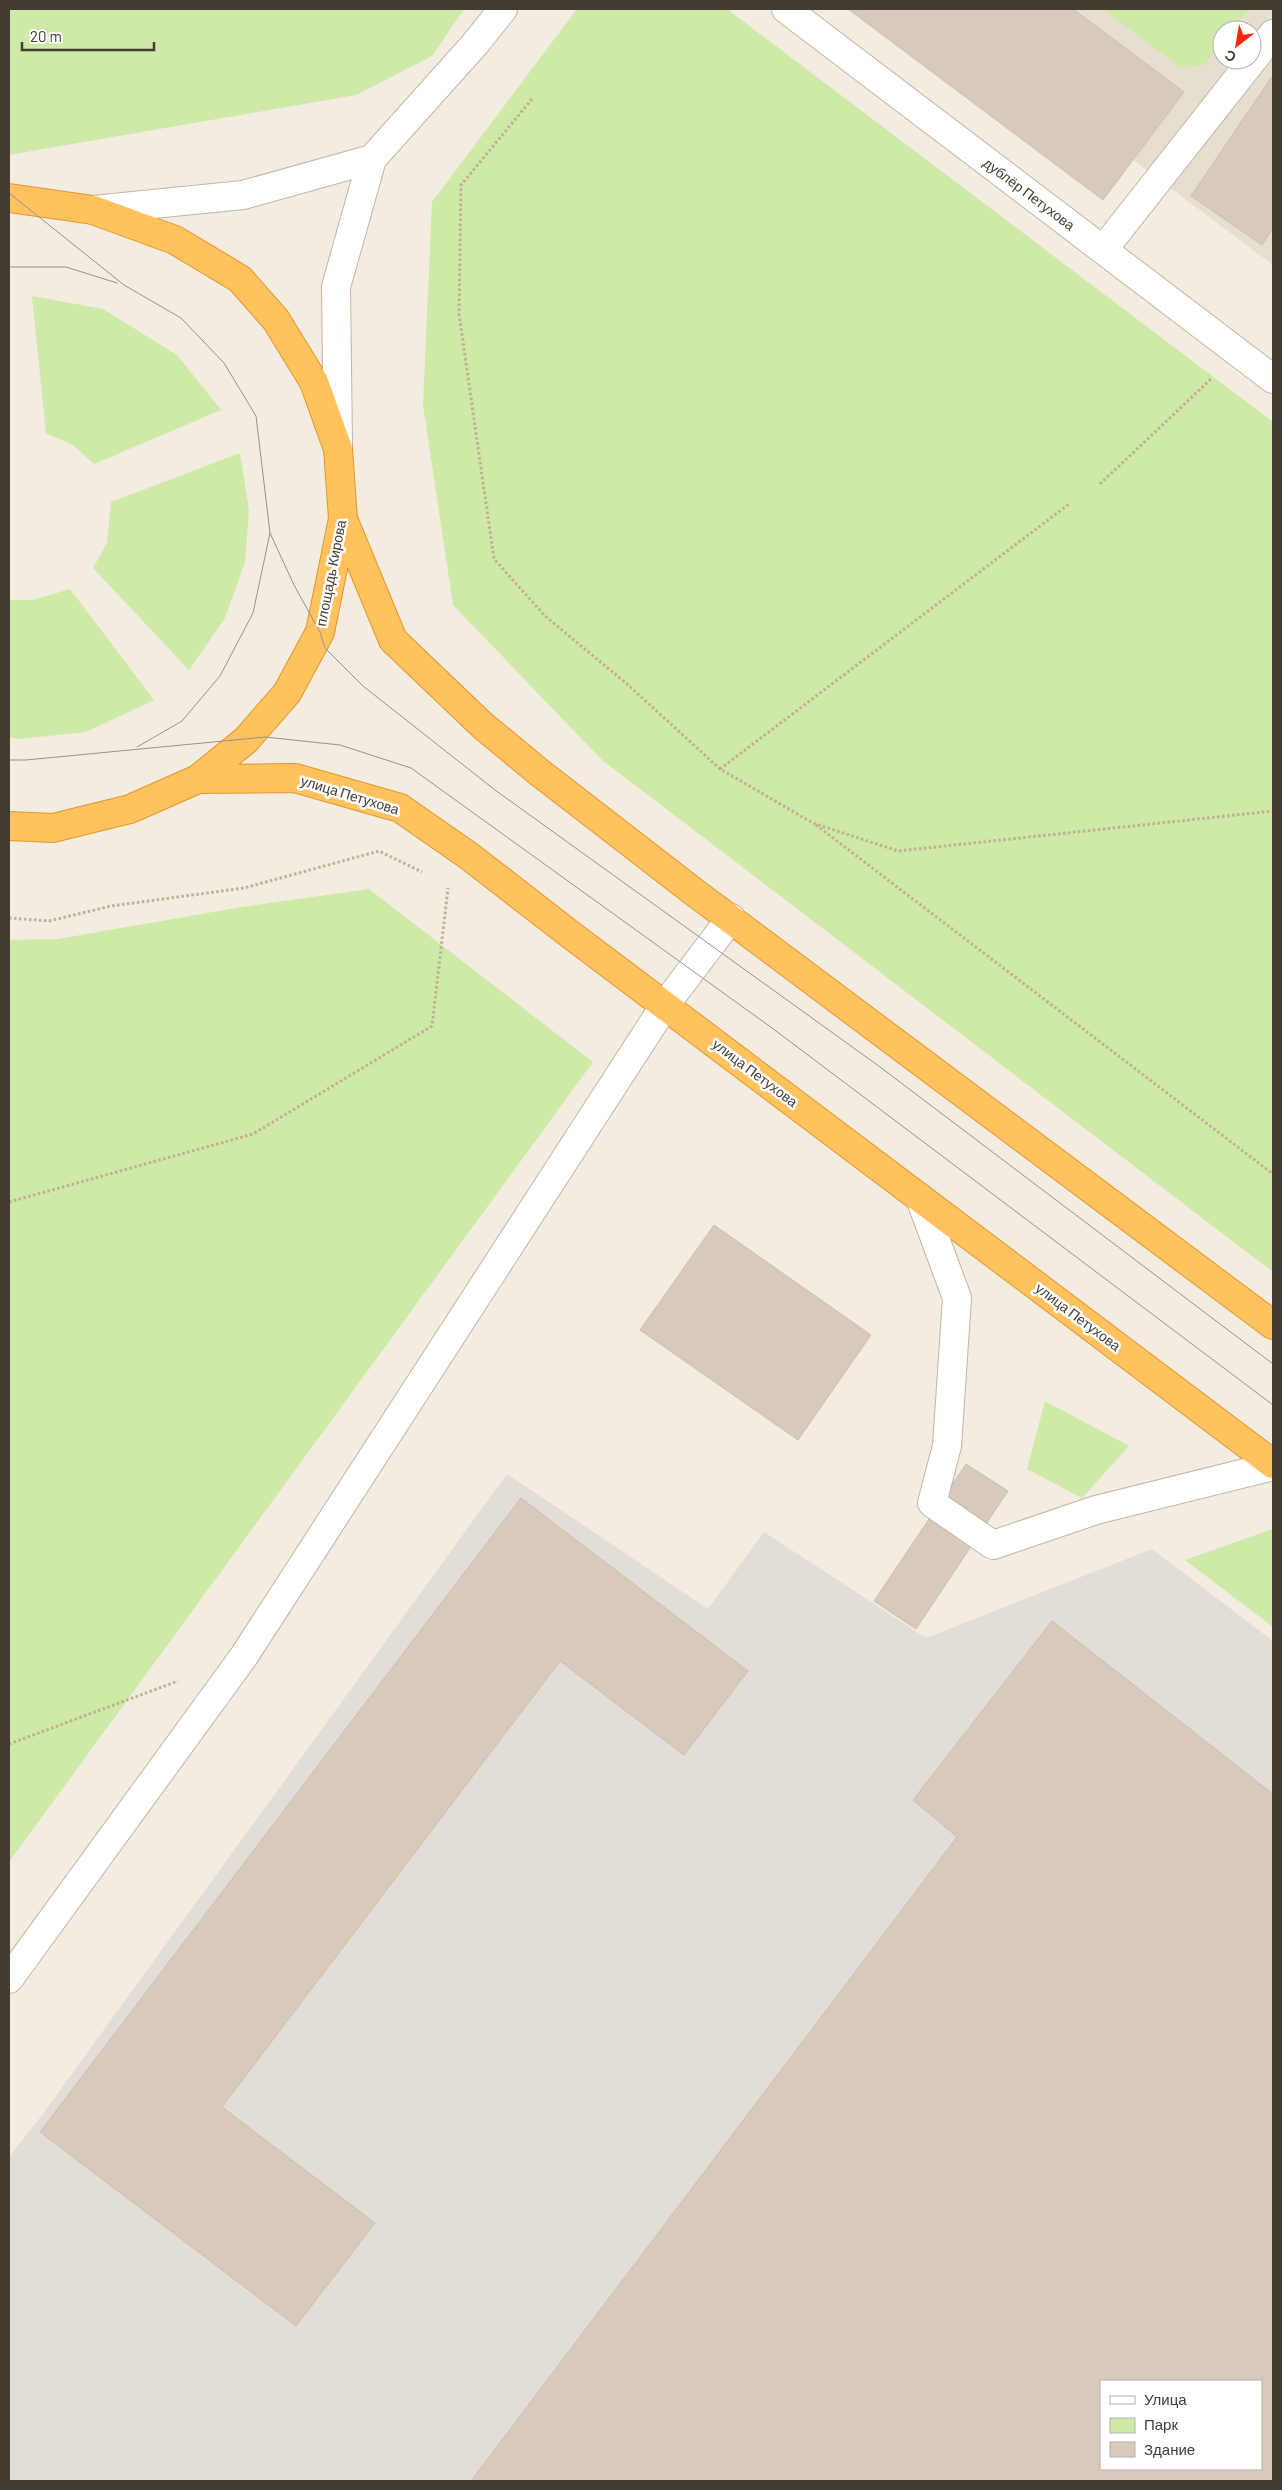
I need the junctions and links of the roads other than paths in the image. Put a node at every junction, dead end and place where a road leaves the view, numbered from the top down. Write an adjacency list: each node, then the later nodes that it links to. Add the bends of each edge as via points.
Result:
1 (503, 9): 4 (street, via 476,44)
2 (786, 9): 7 (street, дублёр Петухова)
3 (1273, 34): 7 (street)
4 (372, 159): 6 (street, via 243,196); 9 (street, via 336,287)
5 (9, 198): 6 (highway, площадь Кирова)
6 (93, 210): 9 (highway, площадь Кирова, via 175,240 240,279 276,320 314,382)
7 (1102, 250): 8 (street, дублёр Петухова)
8 (1273, 379)
9 (338, 449): 10 (highway, площадь Кирова)
10 (343, 519): 11 (highway, площадь Кирова, via 320,632 287,693 246,740); 13 (highway, via 392,640 482,725 540,773)
11 (198, 779): 12 (highway, площадь Кирова, via 130,809 52,828); 14 (highway, улица Петухова, via 295,778 400,808 470,856)
12 (9, 826)
13 (731, 918): 14 (street); 16 (highway)
14 (665, 1005): 15 (highway, улица Петухова); 18 (street, via 244,1656)
15 (920, 1198): 17 (highway, улица Петухова); 17 (street, via 957,1298 947,1446 932,1503 993,1545 1096,1510)
16 (1273, 1325)
17 (1273, 1465)
18 (9, 1980)

